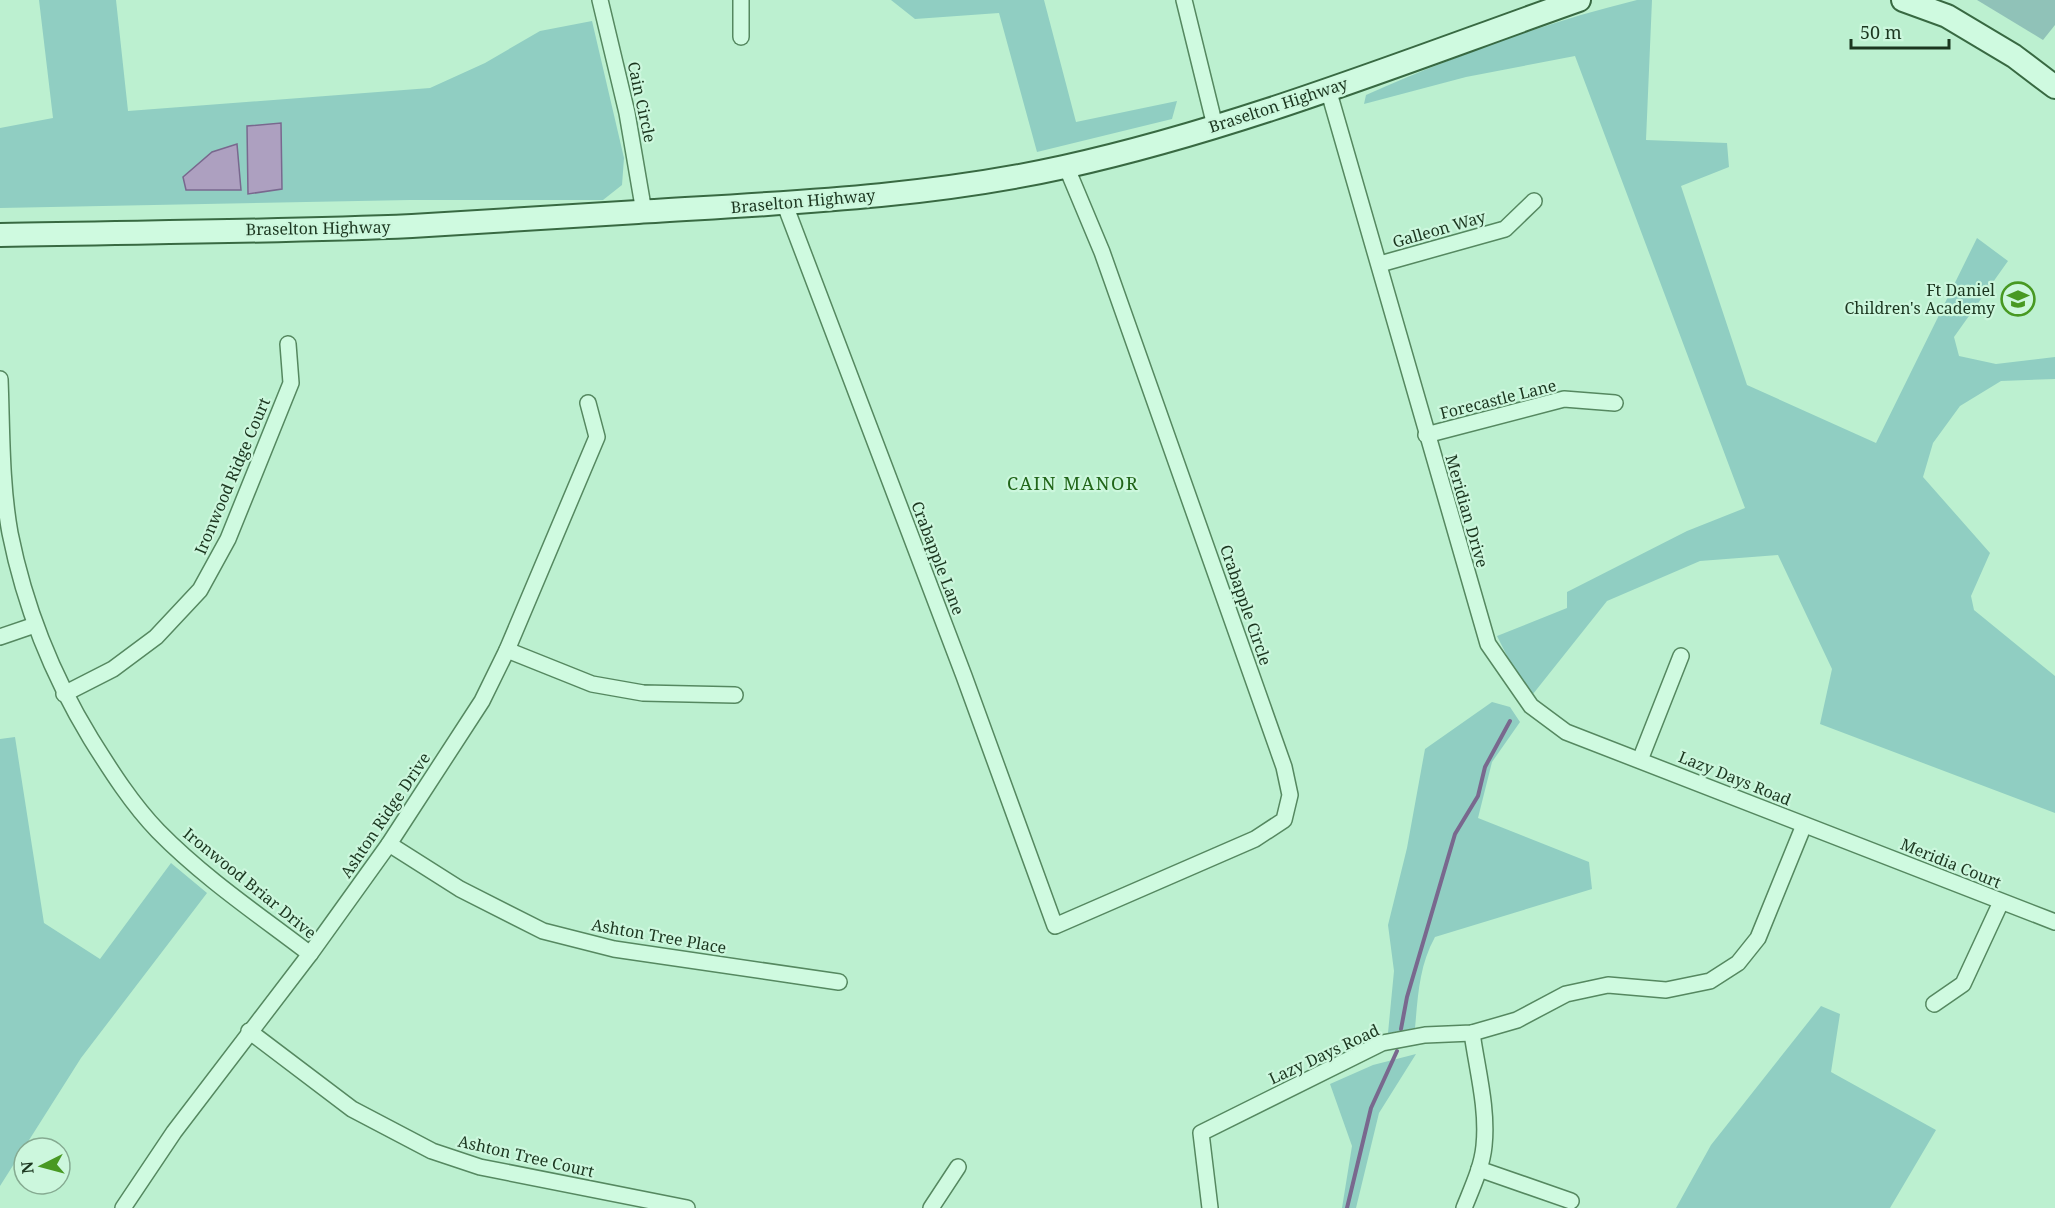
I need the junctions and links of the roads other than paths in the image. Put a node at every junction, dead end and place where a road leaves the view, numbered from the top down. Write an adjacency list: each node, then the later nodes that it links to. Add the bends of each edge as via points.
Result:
1 (600, 0): 13 (street, Cain Circle, via 627,112)
2 (741, 0): 6 (street)
3 (1184, 0): 9 (street)
4 (1579, 0): 8 (main road, Braselton Highway)
5 (1903, 0): 7 (main road, via 1947,16 2014,56)
6 (741, 37)
7 (2055, 87)
8 (1328, 89): 9 (main road, Braselton Highway); 15 (street, Meridian Drive)
9 (1215, 126): 10 (main road, Braselton Highway)
10 (1066, 166): 12 (main road, Braselton Highway, via 917,191); 32 (street, Crabapple Circle, via 1106,263 1284,767 1290,795 1284,820 1255,838)
11 (1534, 201): 15 (street, Galleon Way, via 1505,229)
12 (785, 204): 13 (main road, Braselton Highway); 32 (street, Crabapple Lane)
13 (644, 212): 14 (main road, Braselton Highway, via 411,226)
14 (0, 235)
15 (1380, 264): 20 (street, Meridian Drive)
16 (288, 344): 25 (street, Ironwood Ridge Court, via 291,383 228,539 200,590 156,637 113,669)
17 (0, 379): 21 (street, Ironwood Briar Drive, via 10,532)
18 (588, 403): 23 (street, Ashton Ridge Drive, via 597,438)
19 (1615, 403): 20 (street, Forecastle Lane, via 1564,399)
20 (1426, 435): 27 (street, Meridian Drive, via 1488,644 1505,673 1531,706 1566,732)
21 (34, 625): 22 (street); 25 (street, Ironwood Briar Drive)
22 (0, 637)
23 (507, 650): 26 (street, via 592,684 643,693); 29 (street, Ashton Ridge Drive, via 482,700)
24 (1681, 656): 27 (street)
25 (64, 694): 33 (street, Ironwood Briar Drive, via 116,779 157,831 204,873)
26 (735, 695)
27 (1640, 760): 28 (street, Lazy Days Road)
28 (1804, 825): 30 (street, Meridia Court); 37 (street, Lazy Days Road, via 1758,938 1738,963 1710,981 1666,990 1608,985 1566,994 1517,1020)
29 (389, 844): 33 (street, Ashton Ridge Drive); 34 (street, Ashton Tree Place, via 460,889 543,931 614,949)
30 (2001, 902): 31 (street); 35 (street, Meridia Court, via 1963,984)
31 (2055, 922)
32 (1055, 926)
33 (310, 954): 36 (street, Ashton Ridge Drive)
34 (839, 982)
35 (1934, 1004)
36 (249, 1031): 41 (street, Ashton Ridge Drive); 42 (street, Ashton Tree Court, via 352,1109 432,1151 480,1167)
37 (1472, 1033): 39 (street, via 1485,1121); 44 (street, Lazy Days Road, via 1425,1035 1383,1043 1201,1133)
38 (958, 1167): 43 (street)
39 (1479, 1169): 40 (street); 45 (street)
40 (1571, 1202)
41 (123, 1208)
42 (687, 1208)
43 (931, 1208)
44 (1210, 1208)
45 (1464, 1208)

